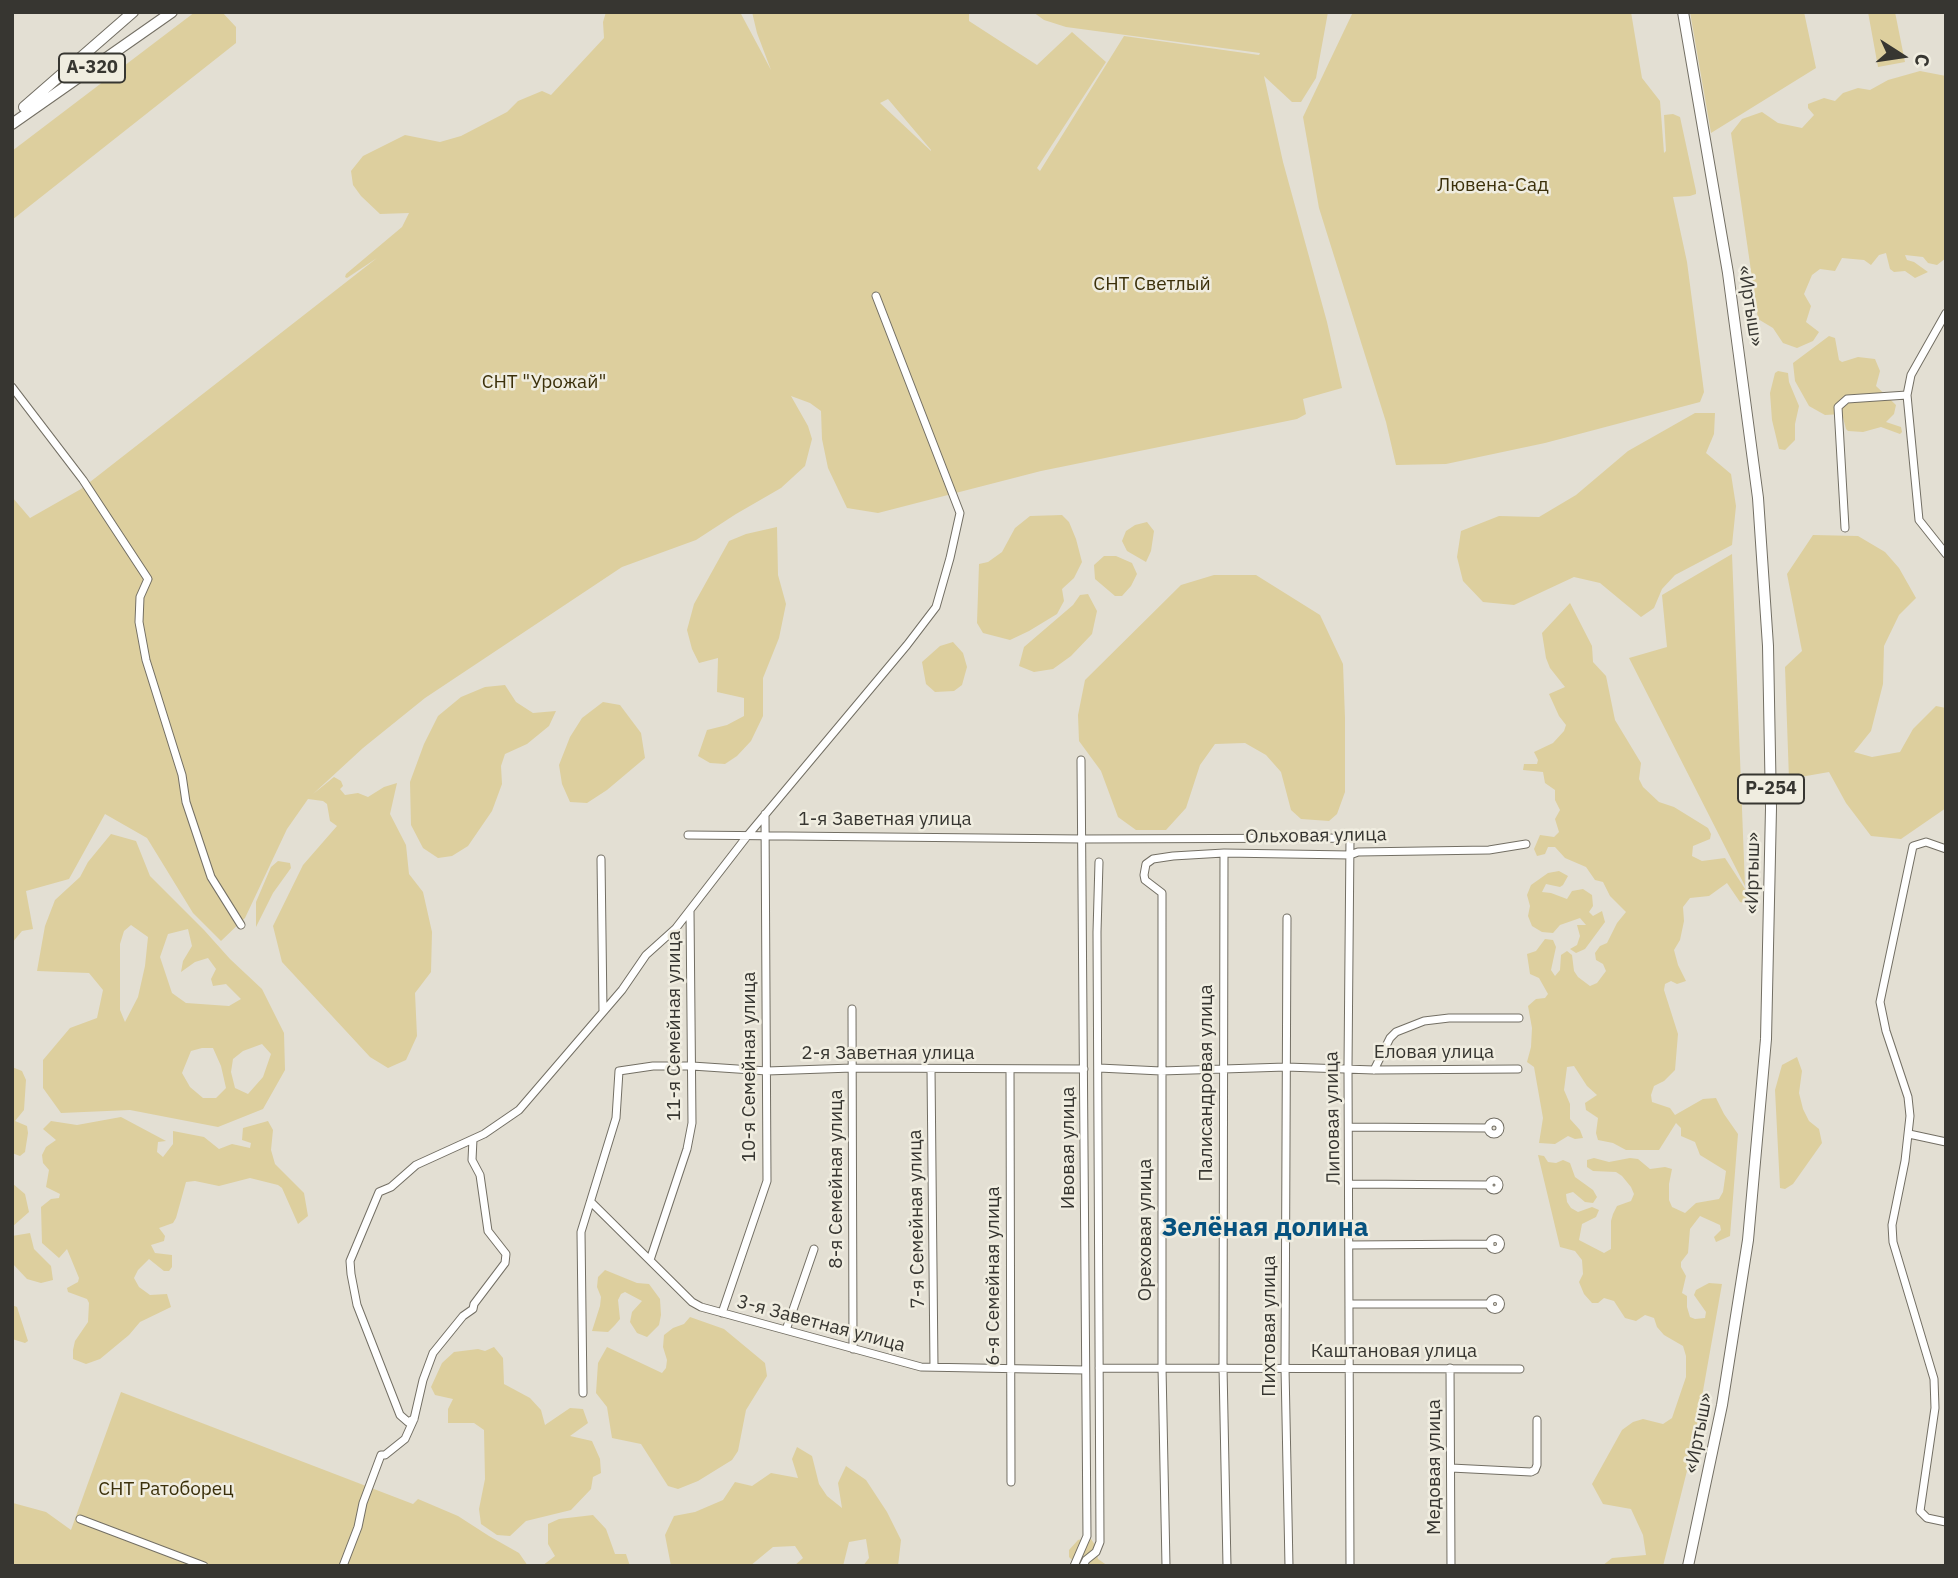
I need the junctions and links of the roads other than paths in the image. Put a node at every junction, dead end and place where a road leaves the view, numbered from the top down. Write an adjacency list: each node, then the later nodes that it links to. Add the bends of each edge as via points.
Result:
1 (133, 12): 4 (highway, А-320)
2 (172, 12): 5 (highway, А-320)
3 (1683, 12): 90 (highway, «Иртыш» / Р-254, via 1731,298 1758,498 1768,646 1771,808 1766,1039 1748,1240 1722,1405)
4 (12, 117)
5 (12, 124)
6 (876, 296): 13 (street, via 961,513 936,607)
7 (1946, 313): 9 (street, via 1911,375)
8 (12, 387): 28 (street, via 83,480 148,579 140,597 139,622 146,660 211,877)
9 (1907, 395): 10 (street, via 1847,399 1838,407); 11 (street, via 1919,520)
10 (1845, 528)
11 (1946, 554)
12 (1081, 760): 18 (street, Ивовая улица)
13 (765, 814): 15 (street); 16 (street, 10-я Семейная улица)
14 (688, 835): 15 (street, 1-я Заветная улица)
15 (748, 835): 16 (street, 1-я Заветная улица); 26 (street)
16 (764, 835): 18 (street, 1-я Заветная улица); 43 (street, 10-я Семейная улица)
17 (1350, 838): 18 (street, 1-я Заветная улица); 22 (street, Липовая улица)
18 (1082, 839): 39 (street, Ивовая улица)
19 (1526, 844): 22 (street, Ольховая улица, via 1489,850)
20 (1946, 849): 47 (street, via 1926,842 1913,846 1880,1002 1908,1097)
21 (1224, 853): 22 (street, Ольховая улица); 25 (street, Ольховая улица, via 1149,860 1145,880); 37 (street, Палисандровая улица)
22 (1350, 855): 34 (street, Липовая улица)
23 (601, 859): 30 (street)
24 (1099, 862): 36 (street, Ивовая улица)
25 (1162, 893): 44 (street, Ореховая улица)
26 (690, 911): 30 (street, via 646,955); 32 (street, 11-я Семейная улица)
27 (1287, 918): 33 (street, Пихтовая улица)
28 (241, 925)
29 (852, 1009): 35 (street, 8-я Семейная улица)
30 (603, 1012): 48 (street, via 519,1110)
31 (1519, 1018): 42 (street, via 1433,1019 1411,1025 1390,1038)
32 (692, 1066): 43 (street, 2-я Заветная улица); 52 (street, 2-я Заветная улица, via 619,1071 616,1118); 58 (street, 11-я Семейная улица, via 689,1141)
33 (1286, 1067): 34 (street, Еловая улица); 37 (street, Еловая улица); 69 (street, Пихтовая улица)
34 (1348, 1067): 42 (street, Еловая улица); 45 (street, Липовая улица)
35 (852, 1068): 38 (street, 2-я Заветная улица); 43 (street, 2-я Заветная улица); 63 (street, 8-я Семейная улица)
36 (1099, 1068): 44 (street, Еловая улица); 68 (street, Ивовая улица)
37 (1222, 1068): 44 (street, Еловая улица); 66 (street, Палисандровая улица)
38 (931, 1069): 41 (street, 2-я Заветная улица); 64 (street, 7-я Семейная улица)
39 (1084, 1069): 41 (street, 2-я Заветная улица); 73 (street, Ивовая улица)
40 (1517, 1069): 42 (street, Еловая улица)
41 (1010, 1070): 71 (street, 6-я Семейная улица)
42 (1374, 1070)
43 (767, 1071): 61 (street, 10-я Семейная улица, via 765,1189)
44 (1161, 1071): 65 (street, Ореховая улица)
45 (1349, 1127): 46 (street); 50 (street, Липовая улица)
46 (1488, 1128)
47 (1909, 1134): 49 (street); 80 (street, via 1893,1242 1934,1379 1935,1408 1920,1511 1922,1516)
48 (473, 1139): 75 (street, via 472,1160 480,1175 488,1231 506,1254 505,1263 473,1309 433,1353); 75 (street, via 416,1166 379,1192 351,1261 357,1305 370,1342 400,1415 408,1422)
49 (1946, 1142)
50 (1350, 1184): 51 (street); 56 (street, Липовая улица)
51 (1489, 1185)
52 (592, 1203): 53 (street, 3-я Заветная улица); 54 (street)
53 (606, 1216): 54 (street); 58 (street, 3-я Заветная улица)
54 (585, 1220): 74 (street, via 581,1242)
55 (1490, 1244): 56 (street)
56 (1349, 1245): 59 (street, Липовая улица)
57 (814, 1249): 62 (street)
58 (650, 1260): 61 (street, 3-я Заветная улица, via 692,1302)
59 (1350, 1304): 60 (street); 70 (street, Липовая улица)
60 (1489, 1304)
61 (722, 1312): 62 (street, 3-я Заветная улица)
62 (786, 1330): 63 (street, 3-я Заветная улица)
63 (853, 1349): 64 (street, 3-я Заветная улица)
64 (934, 1367): 71 (street, 3-я Заветная улица)
65 (1162, 1367): 66 (street, Каштановая улица); 68 (street, Каштановая улица); 85 (street, Ореховая улица)
66 (1223, 1367): 69 (street, Каштановая улица); 86 (street, Палисандровая улица)
67 (1450, 1367): 70 (street, Каштановая улица); 72 (street, Каштановая улица); 77 (street, Медовая улица)
68 (1099, 1368): 84 (street, Ивовая улица, via 1100,1542)
69 (1285, 1368): 70 (street, Каштановая улица); 87 (street, Пихтовая улица)
70 (1349, 1368): 88 (street, Липовая улица)
71 (1010, 1369): 73 (street, 3-я Заветная улица); 78 (street, 6-я Семейная улица)
72 (1520, 1369)
73 (1085, 1370): 83 (street, Ивовая улица, via 1087,1536)
74 (583, 1393)
75 (414, 1419): 82 (street, via 405,1439 381,1455)
76 (1537, 1420): 77 (street, via 1535,1470)
77 (1451, 1468): 89 (street, Медовая улица)
78 (1011, 1482)
79 (80, 1519): 81 (street)
80 (1946, 1522)
81 (204, 1566)
82 (343, 1566)
83 (1074, 1566)
84 (1083, 1566)
85 (1166, 1566)
86 (1227, 1566)
87 (1289, 1566)
88 (1350, 1566)
89 (1451, 1566)
90 (1688, 1566)

